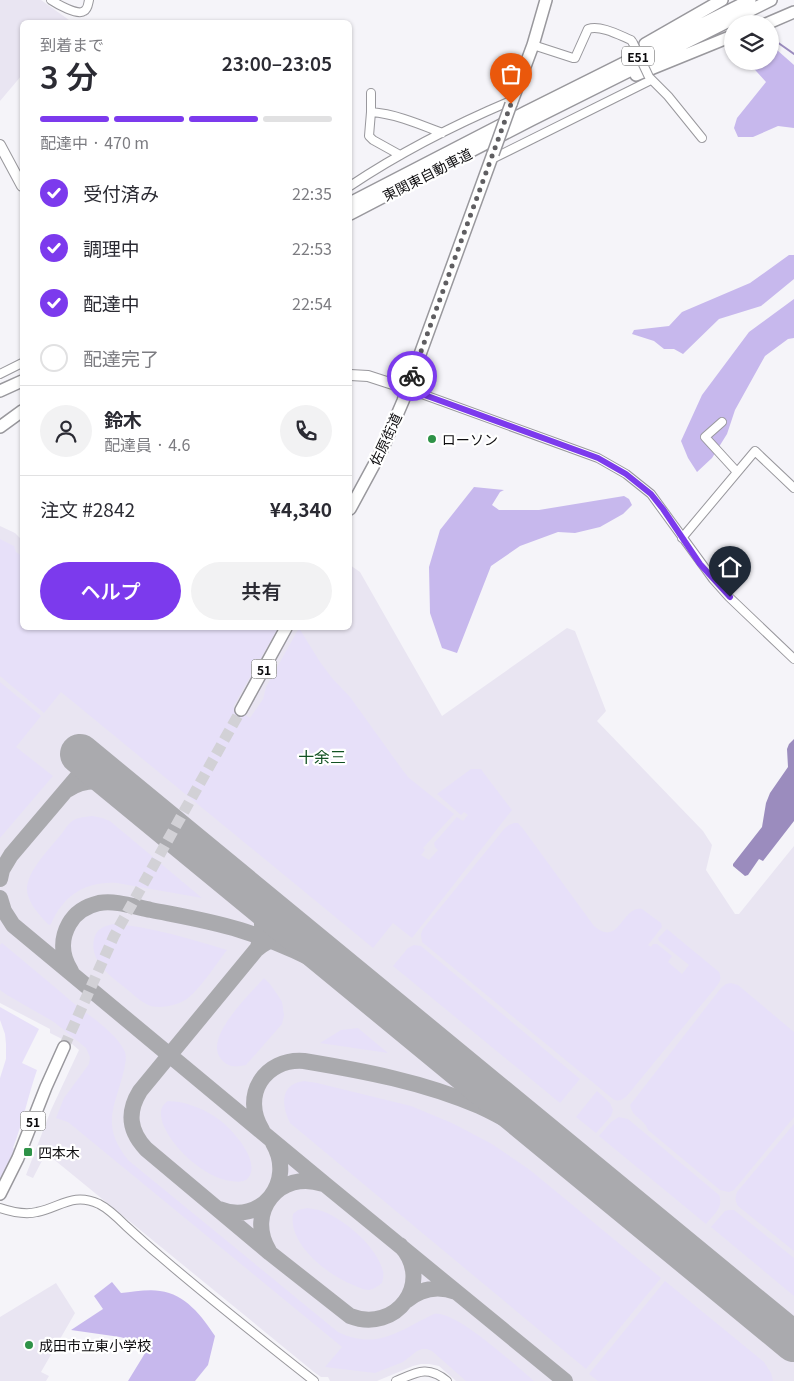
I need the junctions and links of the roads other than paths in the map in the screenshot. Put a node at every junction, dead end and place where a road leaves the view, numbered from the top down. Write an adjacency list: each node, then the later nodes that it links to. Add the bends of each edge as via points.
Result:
1 (51, 0): 2 (street, via 80,13 87,8)
2 (89, 0)
3 (546, 0): 10 (highway, 佐原街道)
4 (722, 0): 16 (highway)
5 (750, 0): 16 (highway, 東関東自動車道 / E51)
6 (771, 0): 14 (highway, 東関東自動車道 / E51)
7 (794, 12): 8 (highway)
8 (779, 18)
9 (724, 39): 14 (highway)
10 (533, 45): 11 (street, bridge, via 575,58 588,29 608,31 631,40); 13 (highway, 佐原街道)
11 (650, 78): 18 (street); 21 (street, via 501,156)
12 (371, 93): 15 (street)
13 (512, 102): 17 (street); 21 (highway, 佐原街道, bridge)
14 (554, 109): 25 (highway, 東関東自動車道 / E51)
15 (371, 112): 17 (street, via 402,118); 20 (street, via 370,138)
16 (526, 112): 24 (highway, 東関東自動車道 / E51)
17 (442, 134): 20 (street)
18 (702, 138)
19 (0, 145): 22 (main road)
20 (400, 155): 23 (street)
21 (492, 157): 30 (highway, 佐原街道)
22 (20, 182)
23 (352, 185)
24 (352, 201)
25 (352, 213)
26 (20, 364): 27 (street)
27 (0, 374)
28 (352, 375): 30 (main road, via 368,376)
29 (20, 382): 31 (highway)
30 (408, 389): 37 (highway, 佐原街道, via 382,450); 38 (street, via 610,464 651,494)
31 (0, 391)
32 (20, 413): 34 (highway)
33 (722, 422): 35 (street, via 705,437)
34 (0, 427)
35 (737, 472): 36 (street, via 755,451); 38 (street)
36 (794, 488)
37 (352, 505)
38 (682, 538): 40 (street, via 713,579)
39 (285, 630): 41 (highway, 51)
40 (794, 659)
41 (241, 710)
42 (64, 1047): 43 (highway, 51)
43 (0, 1194)
44 (0, 1208): 45 (street, via 30,1214 78,1199 99,1204)
45 (314, 1381)
46 (396, 1381): 47 (street, via 423,1371 435,1372)
47 (447, 1381)

